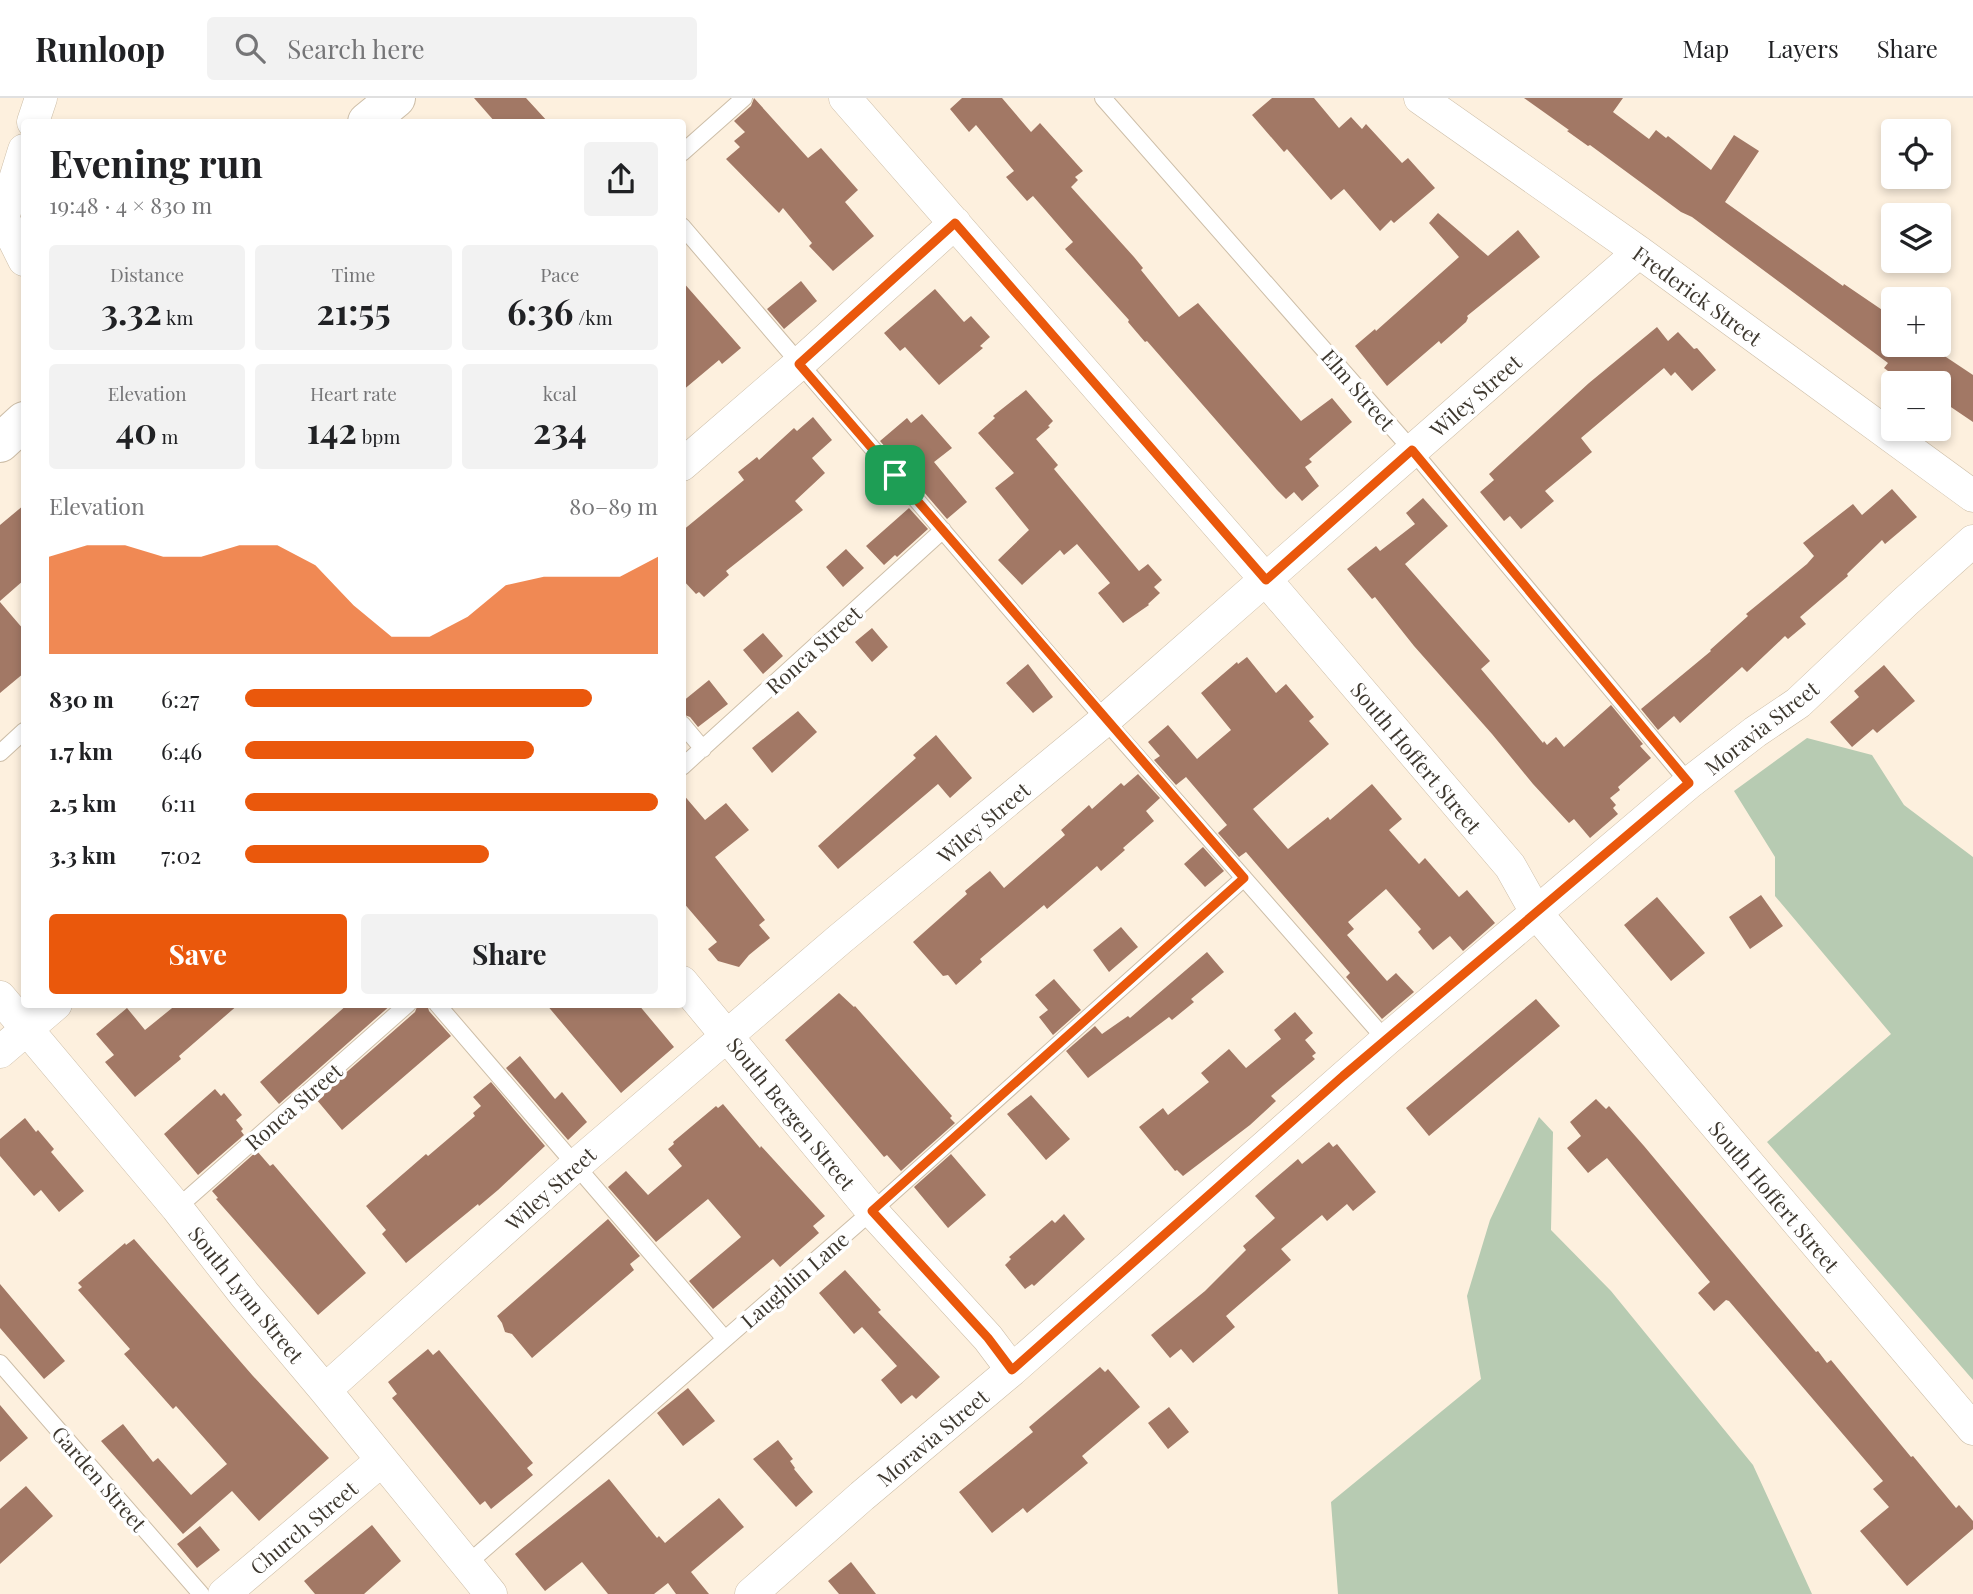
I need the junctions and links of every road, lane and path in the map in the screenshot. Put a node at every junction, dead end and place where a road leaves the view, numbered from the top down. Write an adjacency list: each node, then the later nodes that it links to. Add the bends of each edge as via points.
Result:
1 (41, 98): 7 (street)
2 (396, 98): 8 (main road)
3 (744, 98): 9 (lane)
4 (845, 98): 11 (street, South Hoffert Street)
5 (1102, 98): 19 (lane, Elm Street)
6 (1420, 98): 14 (street, Frederick Street)
7 (34, 119)
8 (371, 119)
9 (686, 149)
10 (21, 165): 12 (street)
11 (955, 223): 16 (street); 24 (street, South Hoffert Street)
12 (9, 224): 15 (street)
13 (686, 231): 16 (lane)
14 (1639, 252): 19 (street, Wiley Street); 21 (street, Frederick Street)
15 (21, 253)
16 (799, 364): 20 (street); 22 (lane)
17 (21, 424): 18 (main road)
18 (0, 443)
19 (1412, 450): 24 (street, Wiley Street); 31 (lane, Elm Street)
20 (686, 462)
21 (1973, 496)
22 (943, 530): 25 (lane); 28 (lane, Ronca Street)
23 (1973, 541): 31 (street, Moravia Street, via 1798,703)
24 (1266, 580): 25 (street, Wiley Street); 33 (street, South Hoffert Street, via 1510,866)
25 (1105, 720): 32 (lane); 40 (street, Wiley Street)
26 (686, 729): 28 (lane)
27 (21, 735): 29 (lane)
28 (703, 749): 30 (lane, Ronca Street)
29 (0, 753)
30 (686, 764)
31 (1689, 783): 33 (street, Moravia Street)
32 (1244, 878): 41 (lane); 45 (lane, Laughlin Lane)
33 (1536, 914): 41 (street, Moravia Street); 50 (street, South Hoffert Street)
34 (686, 987): 40 (street, South Bergen Street)
35 (0, 997): 39 (street, South Lynn Street)
36 (52, 1008): 39 (street)
37 (403, 1008): 44 (lane, Ronca Street)
38 (440, 1008): 43 (lane)
39 (27, 1030): 42 (street); 44 (street, South Lynn Street)
40 (728, 1035): 43 (street, Wiley Street); 45 (street, South Bergen Street)
41 (1386, 1040): 48 (street, Moravia Street)
42 (0, 1052)
43 (575, 1166): 46 (lane); 49 (street, Wiley Street)
44 (177, 1208): 49 (street, South Lynn Street)
45 (872, 1211): 46 (lane, Laughlin Lane); 48 (street, South Bergen Street)
46 (725, 1339): 52 (lane, Laughlin Lane)
47 (0, 1363): 53 (lane, Garden Street)
48 (1012, 1370): 56 (street, Moravia Street)
49 (326, 1390): 51 (street, South Lynn Street)
50 (1973, 1429)
51 (382, 1460): 52 (street, South Lynn Street); 54 (street, Church Street)
52 (466, 1566): 55 (street, South Lynn Street)
53 (201, 1594)
54 (224, 1594)
55 (491, 1594)
56 (751, 1594)

